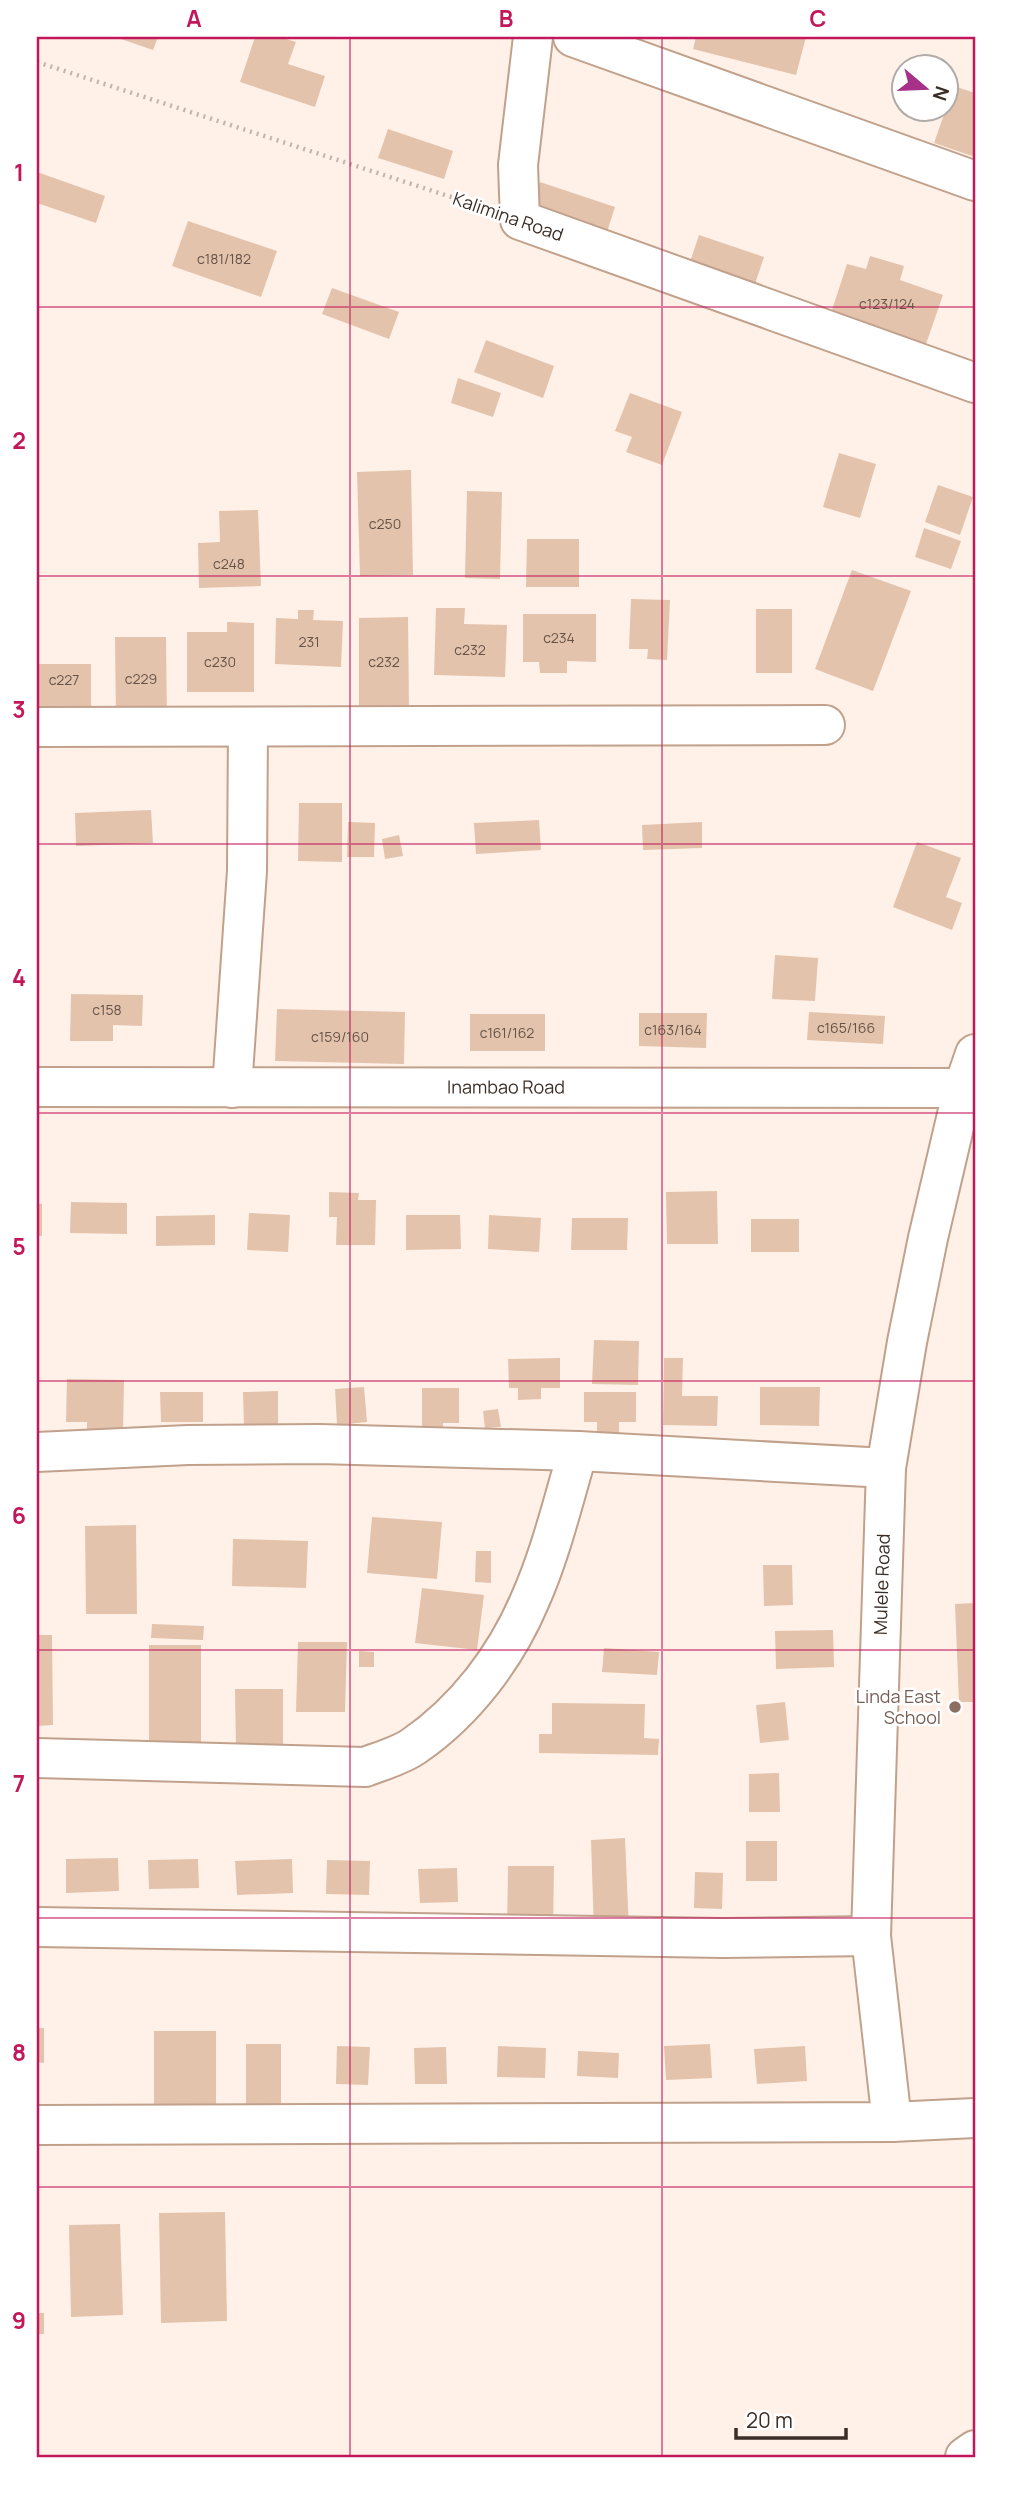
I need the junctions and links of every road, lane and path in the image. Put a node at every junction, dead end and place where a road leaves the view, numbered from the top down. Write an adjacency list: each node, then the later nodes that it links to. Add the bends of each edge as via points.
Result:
1 (534, 37): 5 (street, via 518,165)
2 (573, 37): 4 (street)
3 (37, 62): 5 (path, Kalimina Road)
4 (975, 181)
5 (520, 220): 6 (street, Kalimina Road)
6 (975, 383)
7 (825, 725): 9 (street)
8 (37, 727): 9 (street)
9 (248, 727): 12 (street, via 247,872)
10 (975, 1054): 13 (street, Mulele Road)
11 (37, 1087): 12 (street, Inambao Road)
12 (232, 1088): 13 (street, Inambao Road)
13 (969, 1089): 16 (street, Mulele Road, via 922,1264)
14 (578, 1451): 15 (street, via 319,1444); 16 (street); 17 (street, via 530,1601 495,1665 447,1720 412,1748 365,1767)
15 (37, 1452)
16 (886, 1468): 19 (street, Mulele Road)
17 (37, 1758)
18 (37, 1927): 19 (street, via 723,1938)
19 (871, 1936): 21 (street, Mulele Road)
20 (975, 2118): 21 (street)
21 (892, 2122): 22 (street)
22 (37, 2125)
23 (975, 2450): 24 (street)
24 (965, 2457)

